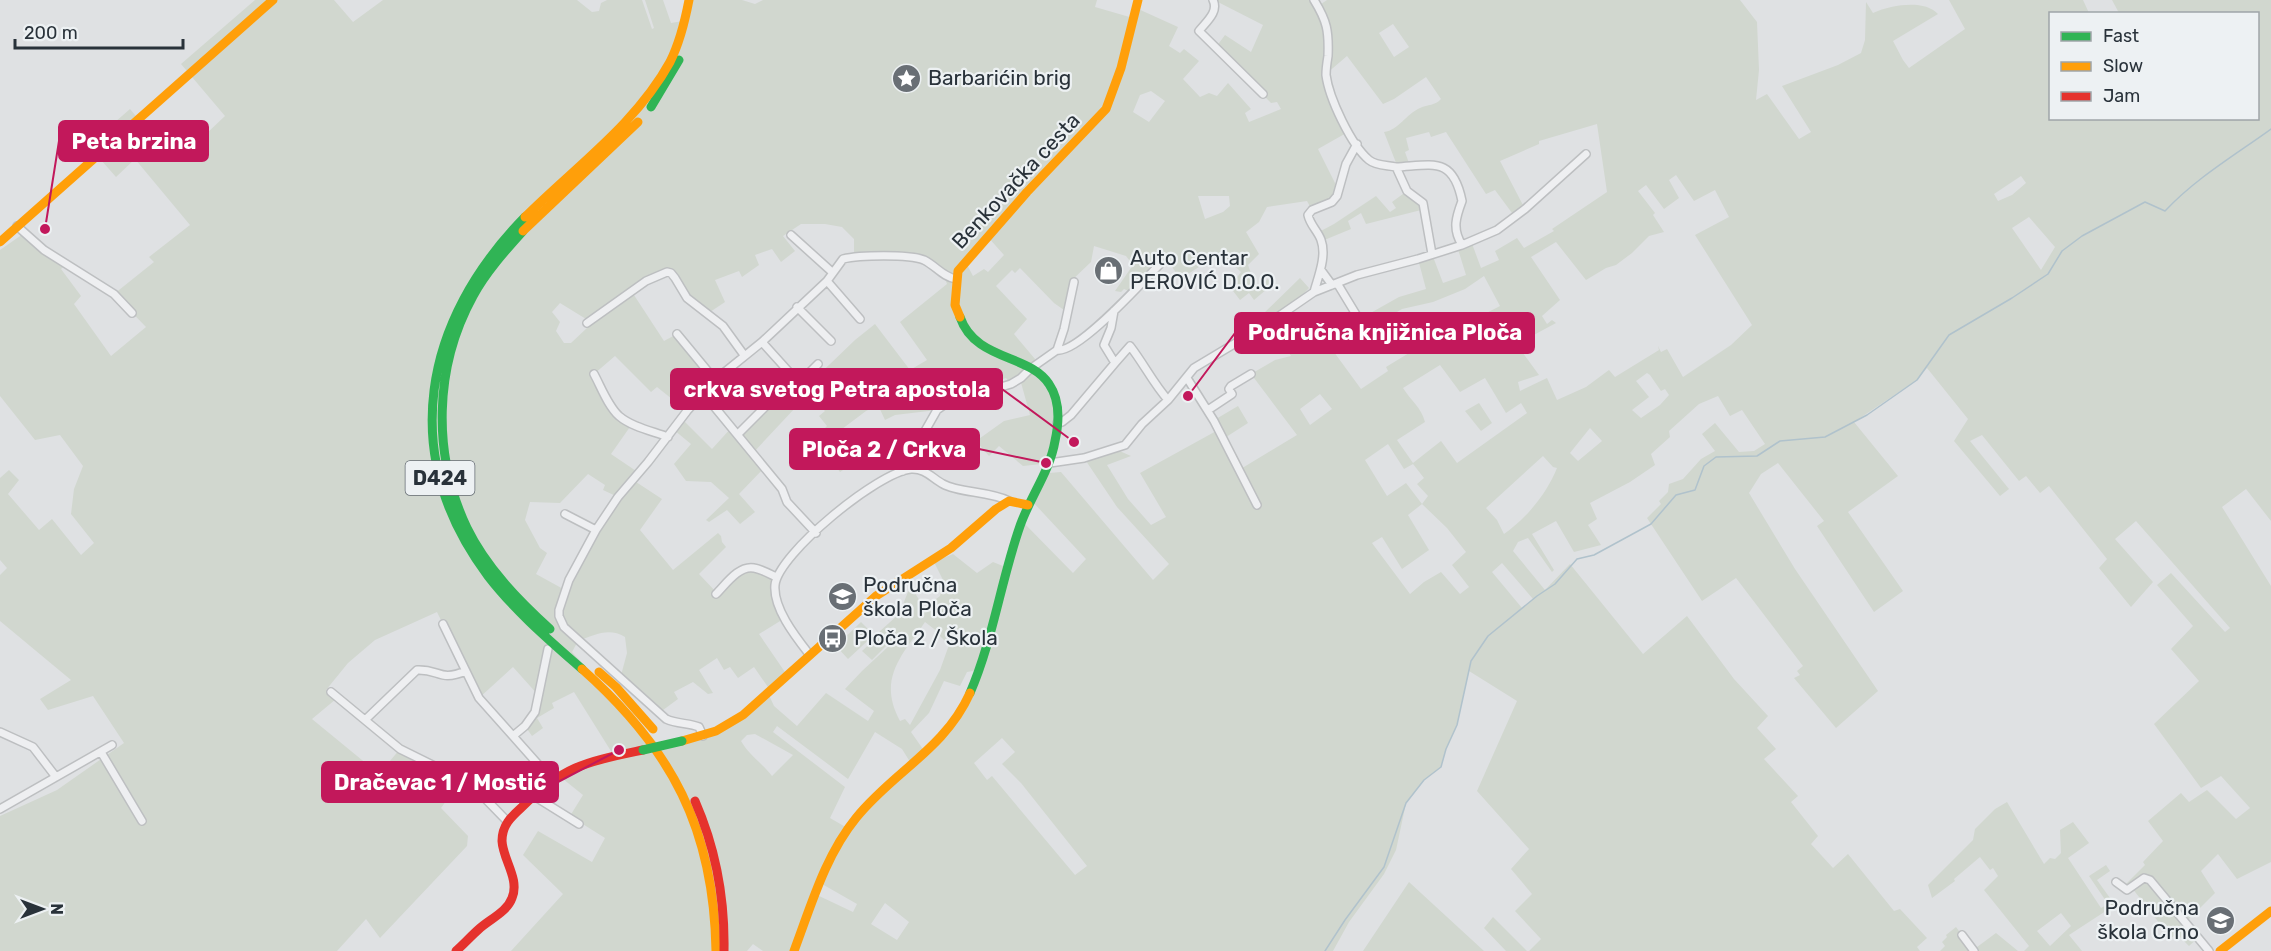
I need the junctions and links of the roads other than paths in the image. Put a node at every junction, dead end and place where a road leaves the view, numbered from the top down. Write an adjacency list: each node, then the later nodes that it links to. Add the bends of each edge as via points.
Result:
1 (263, 0): 13 (main road)
2 (273, 0): 12 (main road)
3 (688, 0): 83 (main road, D424, via 676,48 652,92 614,135 501,242 468,287 442,349 434,391 433,426 445,496 478,564 519,611 631,716 676,780 693,815 706,857 715,904)
4 (697, 0): 84 (main road, D424, via 684,50 661,93 622,138 526,227 475,293 449,356 442,425 454,495 466,526 486,559 540,620 639,712 685,778 715,855 723,902)
5 (1138, 0): 21 (main road, Benkovačka cesta, via 1106,109 987,236 965,261)
6 (1213, 0): 8 (street, via 1215,11 1199,31)
7 (1314, 0): 9 (street, via 1328,30 1326,74 1332,98)
8 (1263, 94)
9 (1357, 144): 11 (street, via 1374,163); 19 (street, via 1346,164 1337,196 1308,215 1322,242)
10 (1586, 154): 16 (street, via 1497,230)
11 (1396, 167): 16 (street, via 1446,167 1451,171 1462,201 1455,228); 17 (street, via 1407,191 1423,203)
12 (16, 226): 15 (main road); 28 (street, via 44,250 114,294)
13 (0, 233)
14 (790, 235): 20 (street)
15 (0, 242)
16 (1462, 244): 17 (street)
17 (1432, 254): 24 (street)
18 (1161, 263): 27 (street)
19 (1321, 270): 24 (street); 25 (street)
20 (832, 272): 21 (street, via 843,259 854,256 914,258); 22 (street)
21 (956, 279): 39 (main road, Benkovačka cesta, via 956,305 970,336)
22 (827, 281): 26 (street); 29 (street)
23 (1074, 282): 35 (street)
24 (1334, 284): 25 (street); 32 (street, via 1357,316)
25 (1314, 292): 43 (street, via 1194,368)
26 (797, 307): 33 (street); 34 (street)
27 (1114, 311): 35 (street, via 1070,348); 37 (street, via 1104,345)
28 (132, 313)
29 (860, 319)
30 (587, 323): 36 (street, via 646,281 667,272 687,298 723,326)
31 (677, 334): 44 (street)
32 (1323, 337)
33 (831, 341)
34 (762, 342): 36 (street); 42 (street)
35 (1057, 350): 39 (street)
36 (744, 355): 44 (street)
37 (1115, 363): 46 (street, via 1131,346); 48 (street, via 1071,414)
38 (818, 364): 42 (street, via 800,382)
39 (1030, 369): 48 (main road, Benkovačka cesta, via 1049,380 1056,400); 52 (street, via 1011,384 947,403 937,410 921,447)
40 (594, 374): 50 (street, via 620,417)
41 (1251, 374): 47 (street, via 1231,386 1232,394)
42 (795, 377): 49 (street)
43 (1187, 378): 46 (street); 47 (street)
44 (715, 380): 45 (street)
45 (703, 393): 49 (street); 50 (street)
46 (1168, 400): 51 (street, via 1125,445 1084,458)
47 (1208, 410): 55 (street)
48 (1057, 423): 51 (main road, Benkovačka cesta)
49 (738, 434): 58 (street)
50 (668, 437): 57 (street)
51 (1050, 463): 54 (main road, Benkovačka cesta)
52 (903, 471): 53 (street, via 918,469 943,485 999,495); 58 (street, via 857,496)
53 (1009, 501): 54 (main road); 63 (main road, via 951,548 876,596)
54 (1028, 505): 85 (main road, Benkovačka cesta, via 965,705 946,731 856,818 820,886)
55 (1257, 505)
56 (565, 514): 57 (street)
57 (596, 530): 69 (street, via 573,572 559,610 564,627 666,719 699,727)
58 (816, 533): 59 (street)
59 (776, 577): 60 (street, via 754,567 738,572); 63 (street, via 777,600)
60 (716, 594)
61 (443, 624): 64 (street)
62 (548, 650): 68 (street, via 535,712)
63 (809, 654): 69 (main road, via 743,716)
64 (466, 671): 66 (street, via 440,676 429,670 417,670); 68 (street, via 479,698)
65 (331, 692): 66 (street)
66 (365, 720): 77 (street, via 400,749 471,784)
67 (0, 732): 72 (street, via 33,747)
68 (513, 736): 73 (street)
69 (703, 736): 73 (main road, bridge, via 595,760)
70 (112, 745): 71 (street)
71 (100, 752): 72 (street); 76 (street)
72 (56, 777): 75 (street)
73 (552, 780): 74 (main road)
74 (534, 796): 77 (main road); 78 (street)
75 (0, 809)
76 (142, 821)
77 (507, 821): 82 (main road, via 502,829 502,842 514,894 508,905)
78 (579, 824)
79 (2116, 882): 87 (street, via 2127,890 2144,879 2150,880)
80 (2271, 911): 88 (main road)
81 (1962, 935): 86 (street)
82 (456, 951)
83 (716, 951)
84 (724, 951)
85 (794, 951)
86 (1974, 951)
87 (2209, 951)
88 (2220, 951)

